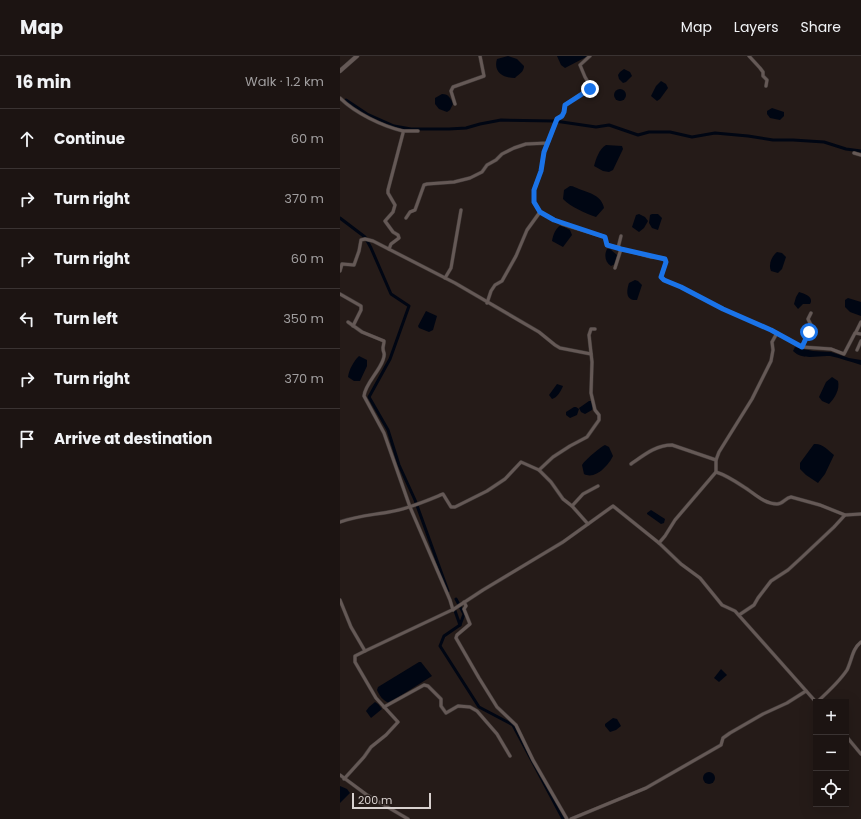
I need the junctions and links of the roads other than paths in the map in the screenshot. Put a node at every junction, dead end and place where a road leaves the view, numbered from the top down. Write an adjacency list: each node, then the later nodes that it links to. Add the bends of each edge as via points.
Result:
1 (357, 56): 5 (main road)
2 (480, 56): 8 (street, via 484,76 453,87 451,91)
3 (590, 56): 11 (street, via 580,65 591,87 565,105)
4 (749, 56): 6 (street, via 763,72 767,80)
5 (340, 71)
6 (766, 86)
7 (340, 98): 9 (street, via 349,106 388,127)
8 (454, 104)
9 (403, 131): 10 (street); 18 (street, via 388,190 395,205 385,222 399,236)
10 (418, 131)
11 (548, 143): 15 (street, via 534,190 534,202); 16 (street, via 526,144 514,148 470,178 424,185 415,210)
12 (854, 153): 13 (street)
13 (861, 155)
14 (461, 210): 22 (street, via 452,263)
15 (540, 212): 19 (street, via 562,224 605,237 607,245); 24 (street, via 527,230 502,281 491,291)
16 (406, 218)
17 (621, 236): 19 (street)
18 (389, 249): 21 (street, via 373,241 361,240 354,265 342,264); 22 (street)
19 (619, 249): 20 (street); 31 (street, via 665,259 661,277 664,280)
20 (615, 268)
21 (340, 271)
22 (444, 278): 24 (street)
23 (340, 294): 28 (street, via 361,306)
24 (487, 303): 36 (street, via 539,332 560,348)
25 (811, 313): 34 (street, via 808,319 811,325)
26 (348, 322): 28 (street)
27 (861, 322): 30 (street)
28 (353, 326): 43 (street, via 384,341 384,357 364,391 364,396 384,433)
29 (595, 329): 36 (street, via 591,329 588,335)
30 (856, 332): 32 (street); 34 (street, via 844,354 831,349)
31 (777, 333): 34 (street); 37 (street, via 772,342 771,361)
32 (861, 334)
33 (861, 341): 35 (street)
34 (802, 347)
35 (857, 350)
36 (591, 354): 39 (street, via 591,393 599,420 587,437 553,457)
37 (716, 460): 38 (street, via 666,445 642,455); 40 (street)
38 (631, 464)
39 (539, 470): 42 (street); 43 (street, via 521,462 505,479 454,507 449,505 443,494)
40 (716, 472): 45 (street, via 725,475 765,501 776,504 791,497); 48 (street)
41 (598, 486): 42 (street, via 583,494)
42 (572, 506): 47 (street)
43 (411, 507): 46 (street, via 362,515); 51 (street)
44 (861, 514): 45 (street)
45 (845, 515): 52 (street, via 788,570 771,581 754,605)
46 (340, 522)
47 (588, 524): 48 (street, via 612,506); 50 (street)
48 (659, 543): 52 (street, via 700,578 722,605)
49 (340, 600): 54 (street)
50 (463, 603): 51 (street); 65 (street, via 470,624 457,634 456,638 497,707 516,725 532,760)
51 (454, 610): 54 (street)
52 (739, 615): 55 (street)
53 (861, 642): 57 (street, via 855,648 842,677)
54 (364, 651): 58 (street, via 355,656 355,662)
55 (806, 691): 56 (street); 66 (street, via 730,733 723,738 721,744 672,774)
56 (814, 699)
57 (820, 699)
58 (384, 707): 61 (street, via 424,685 428,686 441,699 446,713 458,706 470,707 477,711 497,734); 63 (street, via 398,722 371,747)
59 (849, 740): 60 (street)
60 (861, 754)
61 (510, 756)
62 (340, 775): 63 (street)
63 (344, 779): 64 (street)
64 (408, 819)
65 (567, 819)
66 (571, 819)

